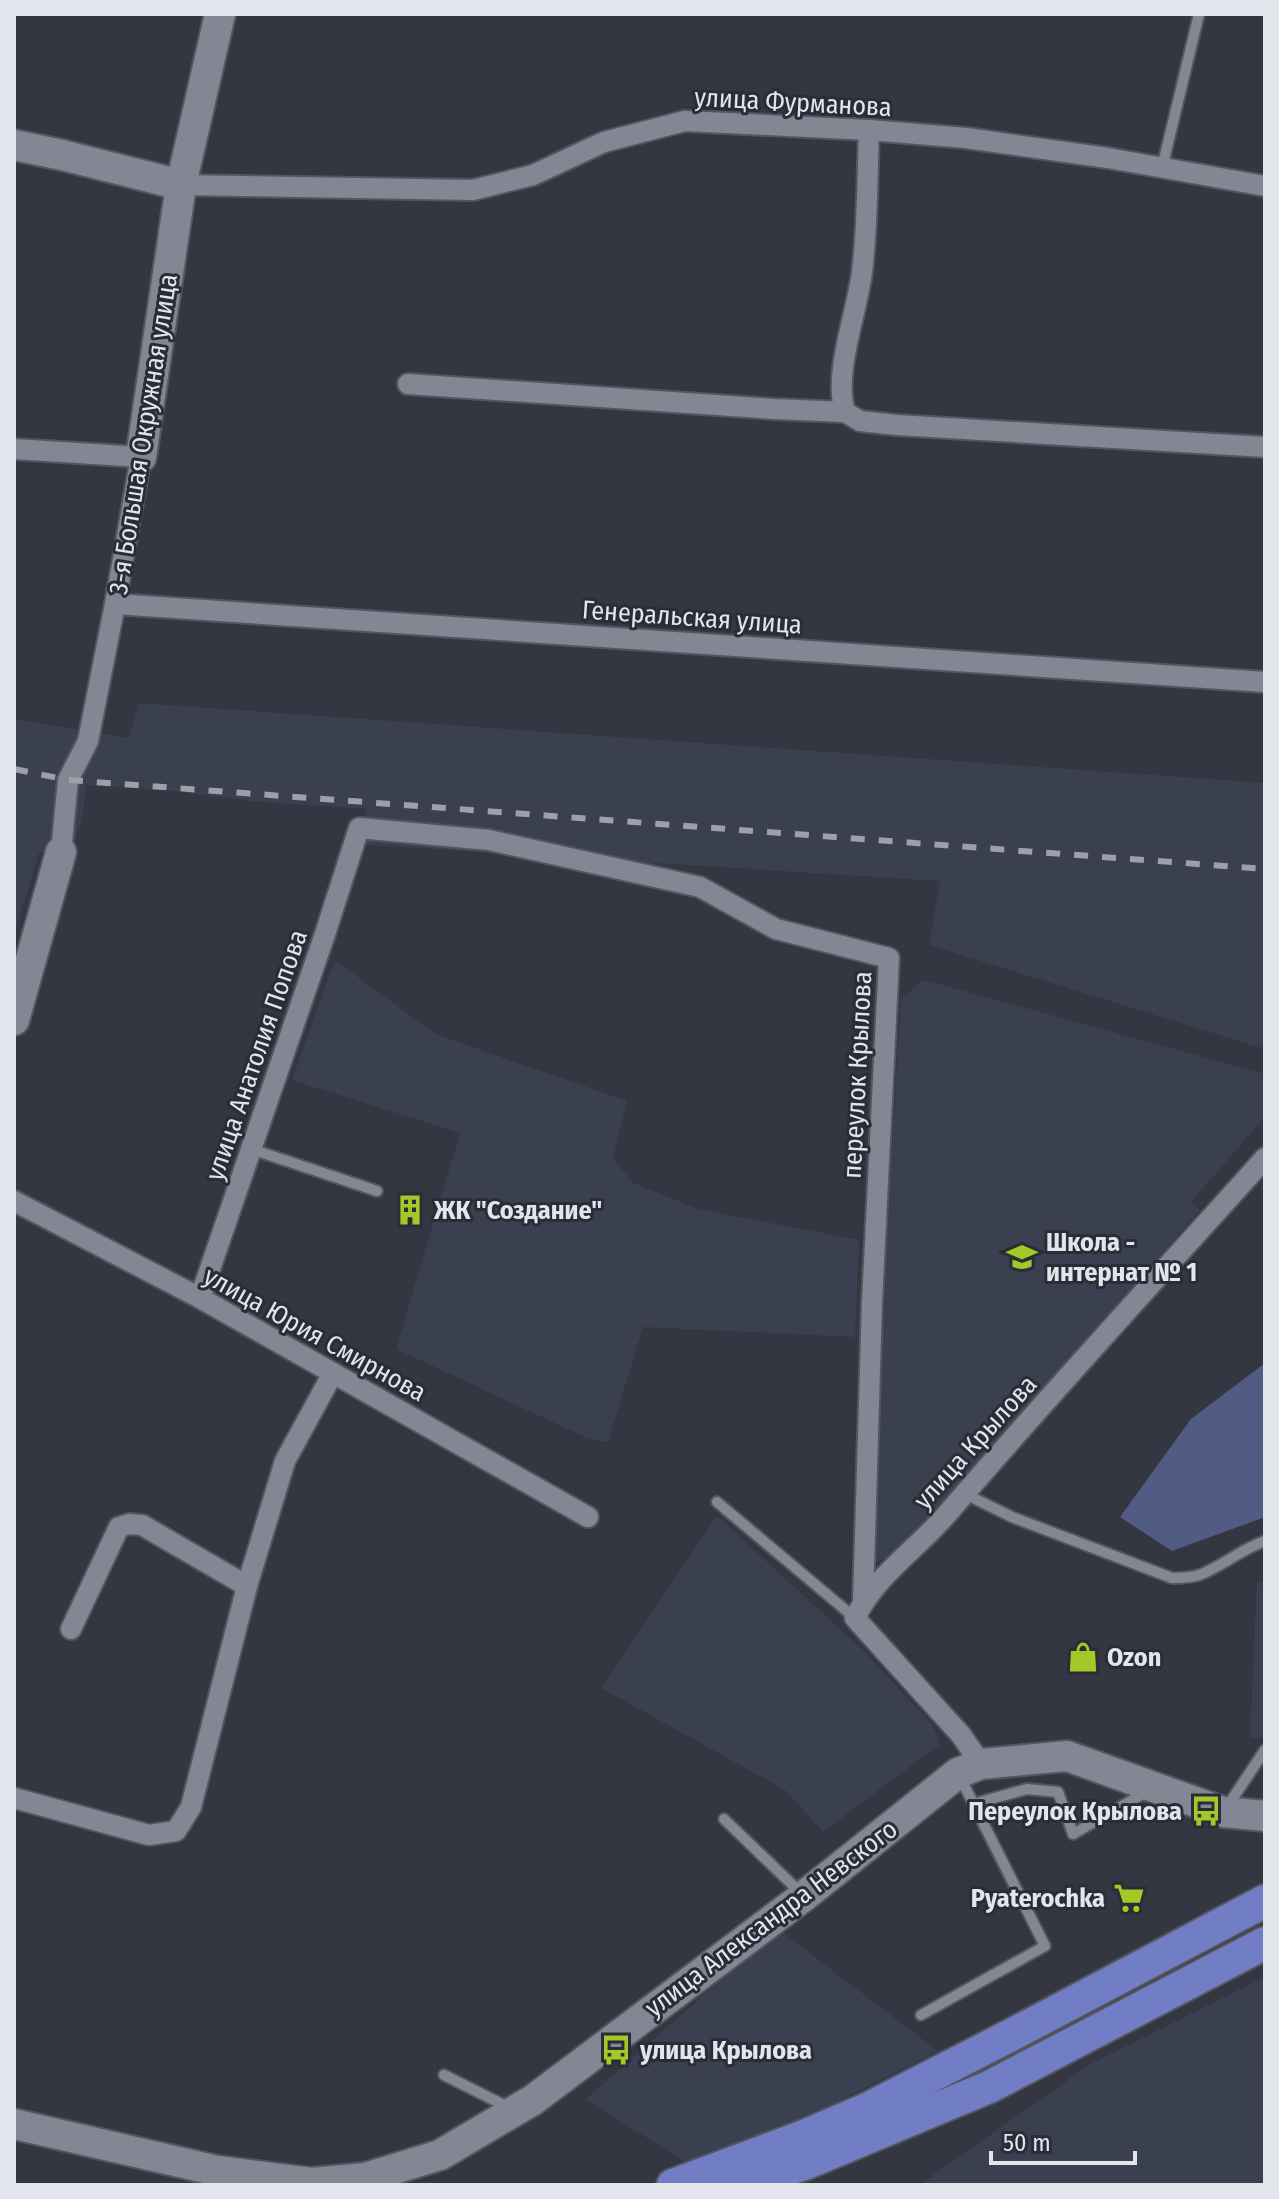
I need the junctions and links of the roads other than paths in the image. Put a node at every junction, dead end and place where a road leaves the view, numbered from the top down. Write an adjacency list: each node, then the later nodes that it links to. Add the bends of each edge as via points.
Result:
1 (220, 14): 6 (street, 3-я Большая Окружная улица)
2 (1199, 14): 5 (lane)
3 (869, 130): 5 (street, улица Фурманова, via 966,138); 6 (street, улица Фурманова, via 685,121 604,142 533,175 473,190); 9 (street, via 866,241 842,377)
4 (14, 145): 6 (street)
5 (1162, 168): 7 (street, улица Фурманова)
6 (181, 185): 12 (street, 3-я Большая Окружная улица)
7 (1265, 186)
8 (408, 384): 9 (street)
9 (845, 412): 10 (street, via 860,421 885,424)
10 (1265, 447)
11 (14, 449): 12 (street)
12 (141, 457): 13 (street, 3-я Большая Окружная улица)
13 (115, 604): 14 (street, Генеральская улица); 16 (street, 3-я Большая Окружная улица, via 88,741 68,780)
14 (1265, 682)
15 (359, 828): 18 (street, улица Анатолия Попова); 29 (street, переулок Крылова, via 489,840 700,887 776,929 889,958)
16 (61, 852): 17 (street)
17 (14, 1020)
18 (251, 1149): 20 (lane); 22 (street, улица Анатолия Попова)
19 (1265, 1158): 24 (street, улица Крылова)
20 (377, 1191)
21 (14, 1201): 22 (street, улица Юрия Смирнова)
22 (200, 1298): 23 (street, улица Юрия Смирнова)
23 (333, 1373): 26 (street, улица Юрия Смирнова); 28 (street, via 285,1461)
24 (965, 1494): 27 (lane, via 1172,1578 1196,1577); 29 (street, улица Крылова, via 881,1579)
25 (717, 1502): 29 (lane)
26 (588, 1517)
27 (1265, 1541)
28 (247, 1586): 30 (street, via 142,1525 129,1524 119,1527); 35 (street, via 191,1807 176,1831 149,1835)
29 (859, 1610): 33 (street, via 876,1654 961,1735)
30 (71, 1629)
31 (1265, 1751): 32 (lane); 37 (lane)
32 (1265, 1764)
33 (970, 1768): 34 (street, via 1067,1756); 36 (lane); 40 (street, улица Александра Невского)
34 (1155, 1787): 36 (lane, via 1073,1834 1058,1792 1027,1789); 37 (street)
35 (14, 1798)
36 (973, 1804): 43 (lane, via 1045,1946)
37 (1223, 1812): 38 (street)
38 (1265, 1816)
39 (724, 1819): 40 (lane)
40 (804, 1896): 45 (street, улица Александра Невского)
41 (1264, 1896): 48 (main road, via 867,2109)
42 (1265, 1943): 47 (main road, via 989,2087)
43 (921, 2015)
44 (444, 2075): 45 (lane)
45 (515, 2110): 46 (street, улица Александра Невского, via 440,2155 365,2178 312,2183 218,2171)
46 (14, 2124)
47 (807, 2174): 49 (main road)
48 (673, 2185)
49 (739, 2185)

